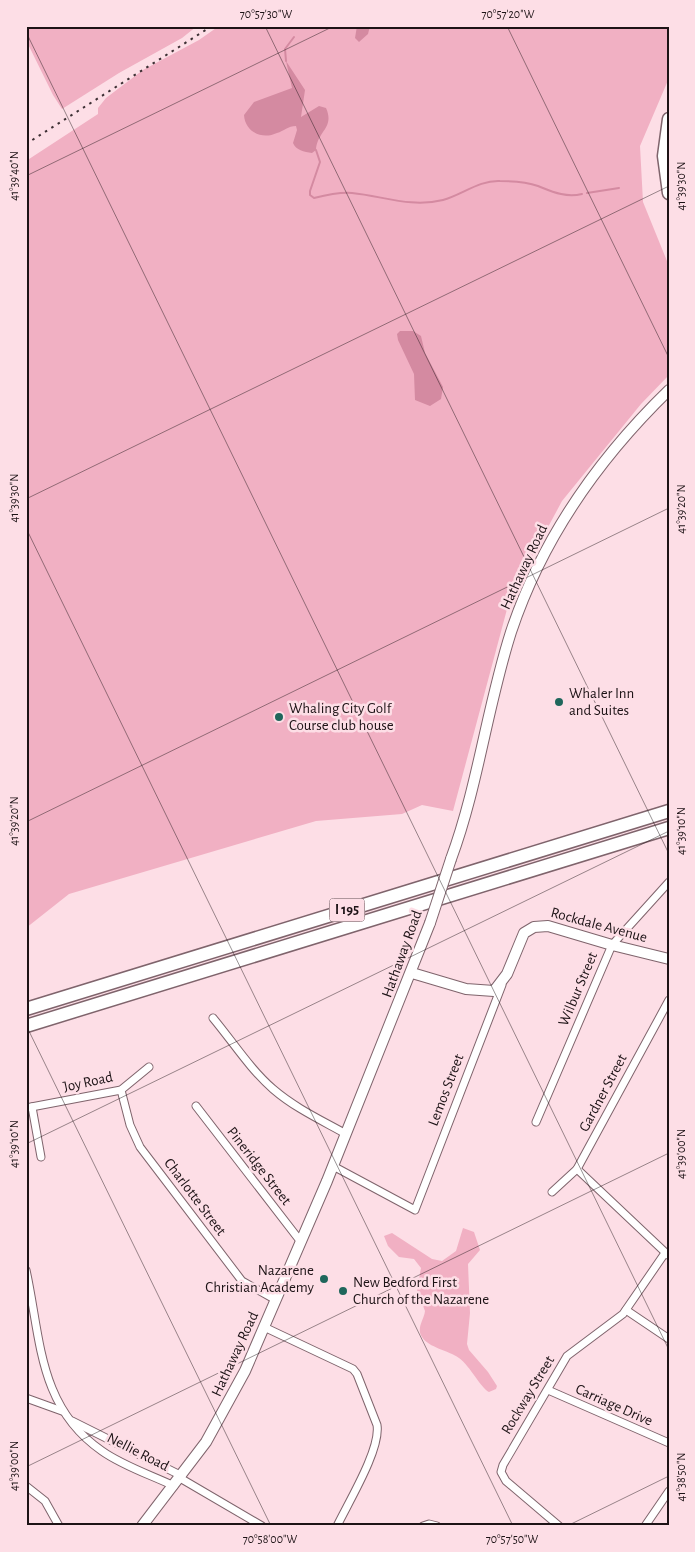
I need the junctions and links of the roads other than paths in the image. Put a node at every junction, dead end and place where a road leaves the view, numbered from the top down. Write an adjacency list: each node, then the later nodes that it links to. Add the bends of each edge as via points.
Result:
1 (669, 120): 2 (highway, via 664,156)
2 (669, 193)
3 (669, 390): 9 (main road, Hathaway Road, bridge, via 640,418 597,470 562,523 531,582 508,644 463,826)
4 (669, 810): 12 (highway, I 195)
5 (669, 828): 14 (highway, I 195)
6 (669, 882): 7 (street, Wilbur Street)
7 (612, 946): 8 (main road, Rockdale Avenue); 10 (main road, Rockdale Avenue, via 559,928 534,926 522,936); 19 (street, Wilbur Street)
8 (669, 959)
9 (412, 973): 10 (main road, via 481,992 494,990); 20 (main road, Hathaway Road)
10 (504, 980): 22 (street, Lemos Street, via 415,1210)
11 (669, 1000): 23 (street, Gardner Street)
12 (26, 1009)
13 (213, 1018): 20 (street, via 273,1089)
14 (26, 1026)
15 (149, 1067): 16 (street, Joy Road)
16 (121, 1090): 18 (street, Joy Road); 28 (street, Charlotte Street, via 130,1125 140,1147 242,1281)
17 (196, 1106): 25 (street, Pineridge Street)
18 (29, 1108): 21 (street)
19 (536, 1122)
20 (346, 1134): 22 (main road, Hathaway Road)
21 (41, 1157)
22 (334, 1166): 25 (main road, Hathaway Road)
23 (577, 1169): 24 (street, Gardner Street); 26 (street)
24 (552, 1192)
25 (301, 1242): 28 (main road, Hathaway Road)
26 (667, 1254): 29 (street, Rockway Street)
27 (26, 1270): 34 (street, Nellie Road, via 38,1346)
28 (276, 1300): 30 (main road, Hathaway Road)
29 (626, 1310): 31 (street); 32 (street, Rockway Street, via 569,1354)
30 (264, 1327): 37 (main road, Hathaway Road, via 221,1418); 43 (street, via 353,1368 377,1425 374,1450)
31 (669, 1339)
32 (548, 1390): 36 (street, Carriage Drive); 46 (street, Rockway Street, via 506,1456 502,1476)
33 (26, 1398): 34 (street)
34 (62, 1410): 35 (street, Nellie Road)
35 (69, 1420): 37 (street, Nellie Road); 37 (street, Nellie Road, via 79,1433 102,1451)
36 (669, 1443)
37 (179, 1480): 41 (main road, Hathaway Road); 42 (street)
38 (26, 1486): 40 (street, via 45,1501)
39 (669, 1491): 47 (street)
40 (59, 1526)
41 (142, 1526)
42 (262, 1526)
43 (337, 1526)
44 (422, 1526): 45 (street)
45 (437, 1526)
46 (559, 1526)
47 (645, 1526)

